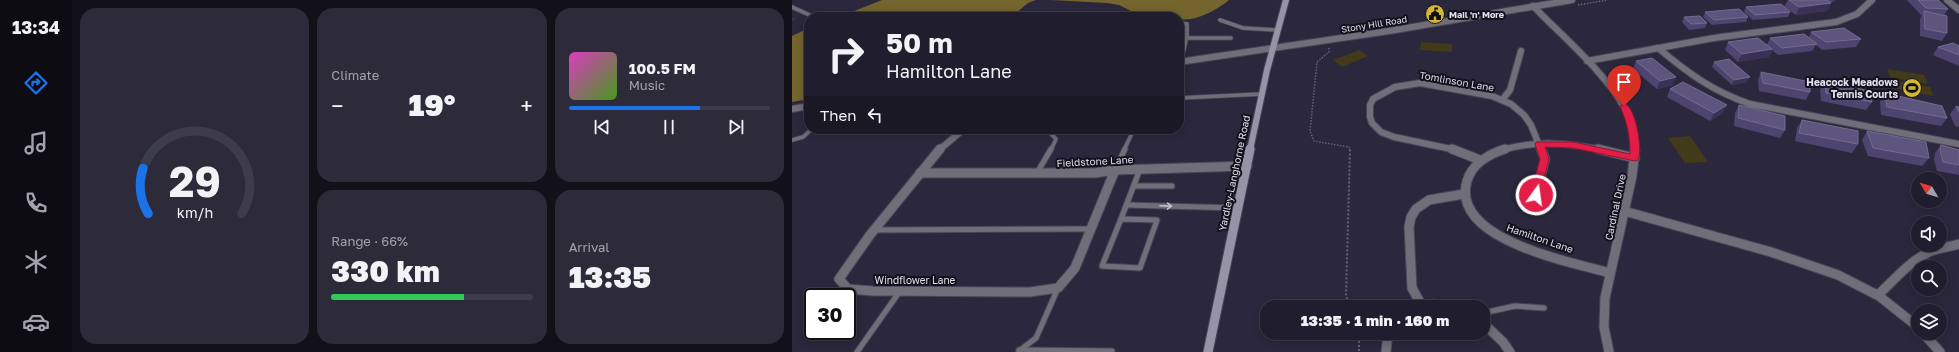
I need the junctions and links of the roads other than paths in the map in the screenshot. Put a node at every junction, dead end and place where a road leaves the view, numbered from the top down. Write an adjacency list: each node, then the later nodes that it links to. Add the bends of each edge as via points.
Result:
1 (1286, 0): 11 (main road, Yardley-Langhorne Road)
2 (1572, 0): 5 (street, Stony Hill Road)
3 (1872, 0): 15 (street, via 1857,14 1836,22 1719,37)
4 (1947, 0): 7 (street)
5 (1533, 6): 16 (street, Stony Hill Road); 19 (street, Cardinal Drive)
6 (792, 7): 8 (lane)
7 (1959, 10)
8 (804, 12)
9 (1220, 20): 11 (lane, via 1243,28)
10 (1184, 24): 12 (lane, via 1187,24)
11 (1277, 30): 16 (main road, Yardley-Langhorne Road)
12 (1186, 38): 13 (lane); 14 (lane)
13 (1231, 38)
14 (1184, 46)
15 (1658, 48): 19 (street); 31 (street, via 1702,84 1730,98)
16 (1272, 49): 18 (street, Stony Hill Road); 20 (main road, Yardley-Langhorne Road)
17 (1521, 51): 22 (street, via 1510,90)
18 (1184, 61)
19 (1586, 61): 32 (street, Cardinal Drive, via 1610,85 1626,110 1634,136)
20 (1262, 94): 21 (lane); 34 (main road, Yardley-Langhorne Road)
21 (1184, 98)
22 (1502, 100): 30 (street, Tomlinson Lane, via 1524,115); 33 (street, Tomlinson Lane, via 1416,83 1386,91 1370,105 1372,123 1381,132 1459,151)
23 (804, 107): 24 (street)
24 (792, 109)
25 (806, 134): 29 (lane)
26 (957, 134): 37 (street, Windflower Lane)
27 (1051, 134): 38 (lane, via 1056,139)
28 (1132, 134): 36 (lane)
29 (792, 140)
30 (1540, 144): 32 (street, via 1573,145); 33 (street, via 1506,149); 42 (street, Tomlinson Lane, via 1545,159)
31 (1959, 144)
32 (1635, 158): 45 (street, Cardinal Drive)
33 (1480, 160): 41 (street, via 1467,177)
34 (1247, 166): 35 (street, Fieldstone Lane); 44 (main road, Yardley-Langhorne Road)
35 (1140, 169): 36 (street, Fieldstone Lane); 39 (lane)
36 (1115, 170): 38 (street, Fieldstone Lane, via 1095,173); 48 (street)
37 (920, 173): 38 (street, Fieldstone Lane); 47 (street, Windflower Lane)
38 (1037, 173)
39 (1134, 186): 40 (lane); 43 (lane)
40 (1172, 186)
41 (1464, 194): 50 (street, Hamilton Lane, via 1471,210 1480,221 1498,235 1535,250); 54 (street, via 1434,197 1421,203 1410,218 1412,288)
42 (1536, 195)
43 (1127, 205): 44 (lane, one-way to 44); 46 (lane)
44 (1238, 208): 64 (main road, Yardley-Langhorne Road)
45 (1624, 211): 50 (street, Cardinal Drive); 53 (street, via 1812,264)
46 (1121, 219): 46 (lane, via 1102,266 1140,268 1157,220)
47 (874, 230): 48 (lane); 52 (street, Windflower Lane, via 839,279 848,289)
48 (1092, 230): 51 (street, via 1075,268)
49 (1959, 244): 53 (street, via 1927,253 1913,262)
50 (1610, 273): 67 (street, Cardinal Drive, via 1604,312)
51 (1058, 288): 52 (street, Windflower Lane, via 1030,292); 61 (lane, via 1036,338)
52 (900, 291): 63 (lane)
53 (1878, 295): 57 (street)
54 (1418, 300)
55 (1544, 308): 56 (lane, via 1515,306)
56 (1490, 312)
57 (1911, 321)
58 (1490, 329): 66 (street, via 1504,342)
59 (1387, 340): 65 (street)
60 (1929, 340): 68 (street)
61 (1019, 351): 62 (lane)
62 (1112, 351)
63 (856, 352)
64 (1208, 352)
65 (1386, 352)
66 (1510, 352)
67 (1609, 352)
68 (1940, 352)

